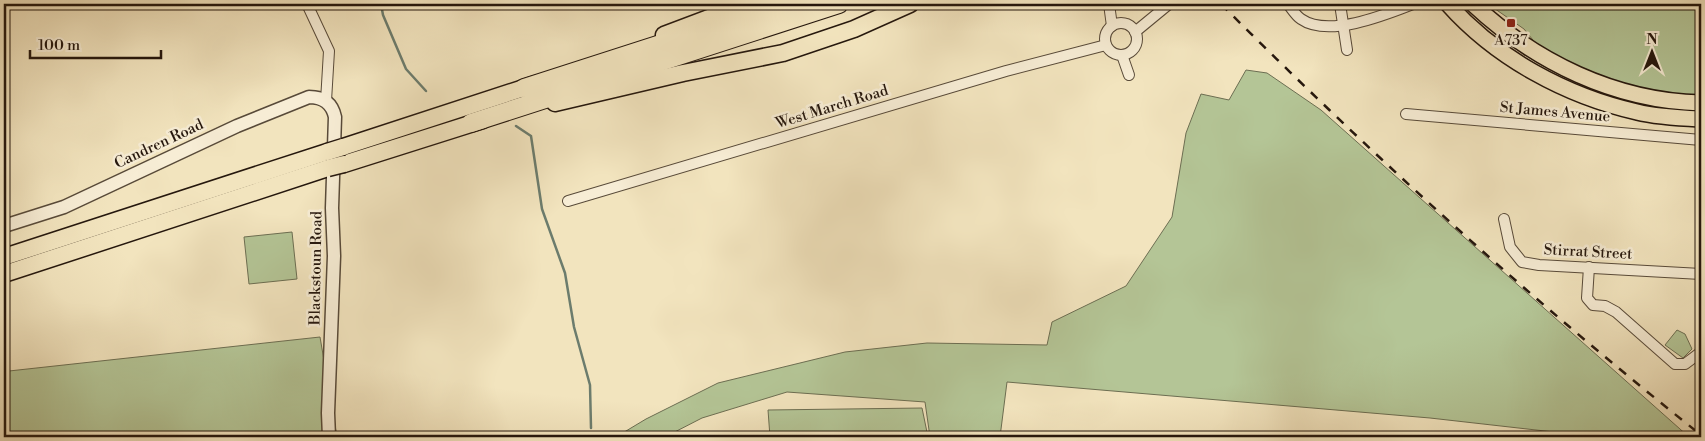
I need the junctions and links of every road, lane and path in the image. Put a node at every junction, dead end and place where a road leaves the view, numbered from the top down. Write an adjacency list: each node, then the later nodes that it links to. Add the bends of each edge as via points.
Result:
1 (307, 4): 21 (street, via 329,51)
2 (746, 4): 20 (highway)
3 (785, 4): 20 (highway)
4 (839, 4): 25 (highway)
5 (910, 4): 25 (highway, via 854,29 783,53)
6 (1109, 4): 13 (street)
7 (1169, 4): 15 (street)
8 (1288, 4): 14 (street, via 1300,18 1311,24)
9 (1340, 4): 14 (street)
10 (1413, 4): 14 (street)
11 (1448, 4): 24 (main road, via 1462,20 1504,53 1571,92 1637,112)
12 (1473, 4): 22 (main road, via 1539,55 1579,75 1638,95)
13 (1112, 26): 15 (street, via 1122,23); 16 (street, via 1106,34)
14 (1342, 26): 17 (street)
15 (1135, 32): 18 (street, via 1135,47)
16 (1106, 45): 18 (street, via 1112,53); 28 (street, West March Road, via 1006,71)
17 (1347, 50)
18 (1122, 55): 19 (street)
19 (1129, 75)
20 (524, 88): 27 (highway, bridge, via 343,147)
21 (326, 101): 30 (street, Candren Road, via 309,96 64,207); 36 (street, Blackstoun Road, via 333,108 335,117)
22 (1701, 103)
23 (1406, 114): 26 (street, St James Avenue)
24 (1701, 119)
25 (470, 123): 27 (highway, bridge, via 344,164)
26 (1701, 140)
27 (327, 160): 31 (highway); 33 (highway)
28 (568, 201)
29 (1504, 219): 32 (street, Stirrat Street, via 1510,247 1522,262)
30 (4, 226)
31 (4, 257)
32 (1589, 267): 34 (street, Stirrat Street); 35 (street, via 1587,298 1593,305 1605,306 1616,312 1675,364 1685,364)
33 (4, 274)
34 (1701, 274)
35 (1701, 352)
36 (329, 437)

